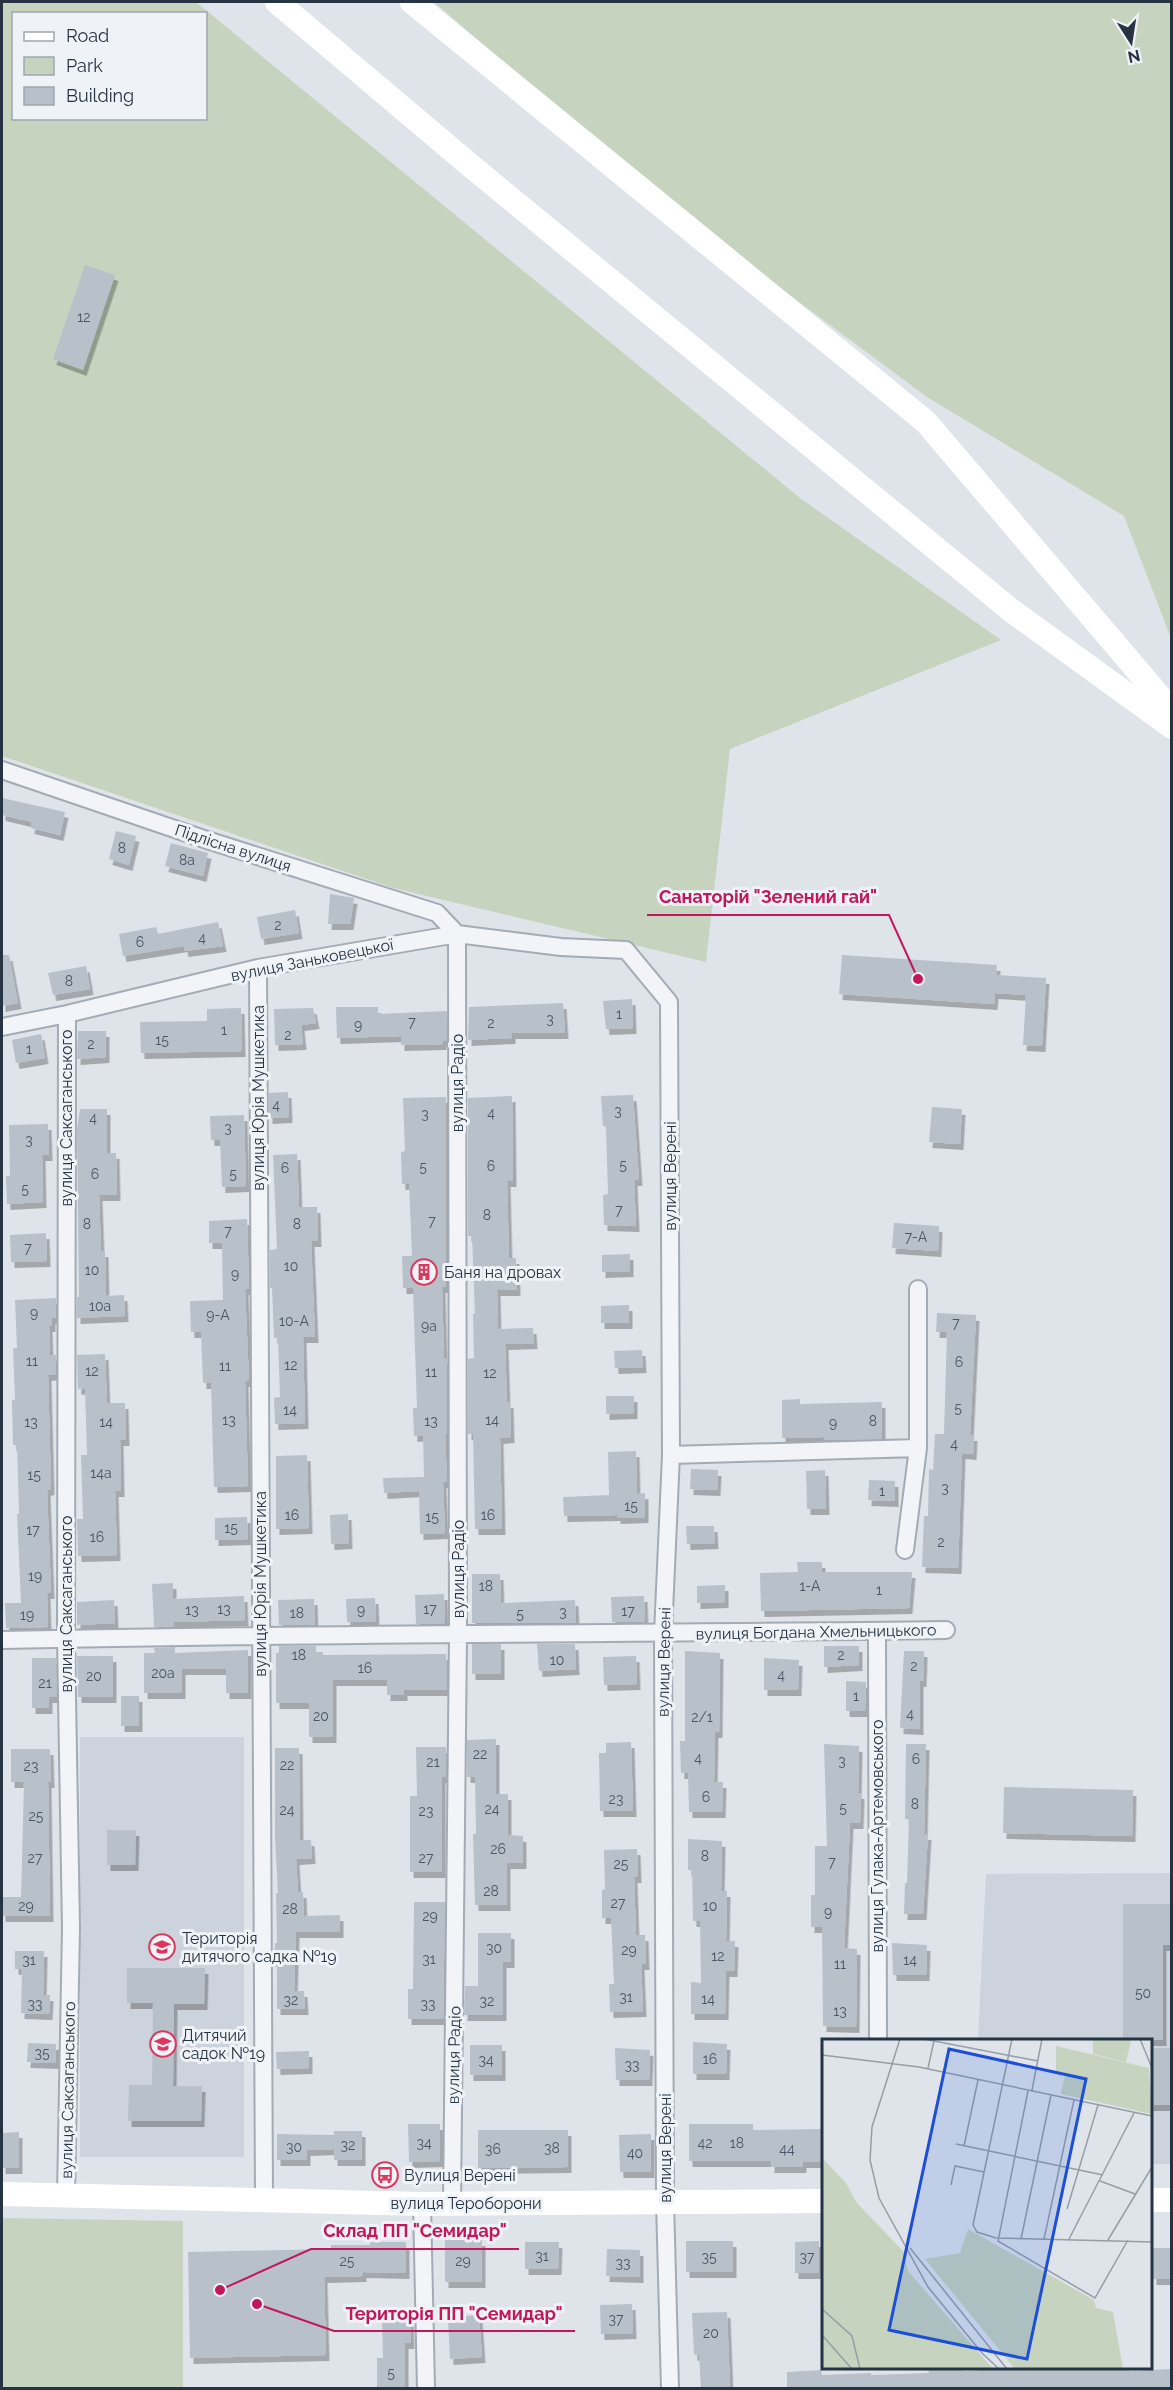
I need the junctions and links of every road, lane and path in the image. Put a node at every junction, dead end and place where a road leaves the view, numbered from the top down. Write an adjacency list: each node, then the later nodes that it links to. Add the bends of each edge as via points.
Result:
1 (277, 2): 4 (main road, via 1012,611)
2 (412, 2): 3 (main road, via 926,422)
3 (1172, 711)
4 (1172, 727)
5 (2, 770): 6 (street, Підлісна вулиця, via 437,913)
6 (457, 934): 7 (street, вулиця Заньковецької); 8 (street, вулиця Заньковецької); 19 (street, вулиця Радіо)
7 (626, 951): 13 (street, вулиця Верені, via 669,1002)
8 (258, 968): 9 (street, вулиця Заньковецької); 18 (street, вулиця Юрія Мушкетика)
9 (66, 1014): 10 (street, вулиця Заньковецької); 20 (street, вулиця Саксаганського)
10 (2, 1027)
11 (918, 1289): 12 (street)
12 (918, 1448): 13 (street); 14 (street)
13 (671, 1455): 17 (street, вулиця Верені)
14 (906, 1550)
15 (877, 1630): 16 (street, вулиця Богдана Хмельницького); 17 (street, вулиця Богдана Хмельницького); 22 (street, вулиця Гулака-Артемовського)
16 (946, 1630)
17 (663, 1634): 19 (street, вулиця Богдана Хмельницького); 29 (street, вулиця Верені)
18 (260, 1635): 19 (street, вулиця Богдана Хмельницького); 20 (street, вулиця Богдана Хмельницького); 25 (street, вулиця Юрія Мушкетика)
19 (458, 1635): 31 (street, вулиця Радіо)
20 (66, 1638): 21 (street, вулиця Богдана Хмельницького); 24 (street, вулиця Саксаганського, via 71,1928)
21 (2, 1640)
22 (878, 2039)
23 (2, 2193): 24 (main road, вулиця Тероборони)
24 (66, 2194): 25 (main road, вулиця Тероборони)
25 (264, 2199): 30 (main road, вулиця Тероборони)
26 (822, 2200): 29 (main road, вулиця Тероборони)
27 (1152, 2200): 28 (main road)
28 (1172, 2200)
29 (665, 2202): 31 (main road, вулиця Тероборони); 33 (street, вулиця Верені)
30 (422, 2204): 31 (main road, вулиця Тероборони); 32 (street)
31 (452, 2204)
32 (426, 2388)
33 (670, 2388)

